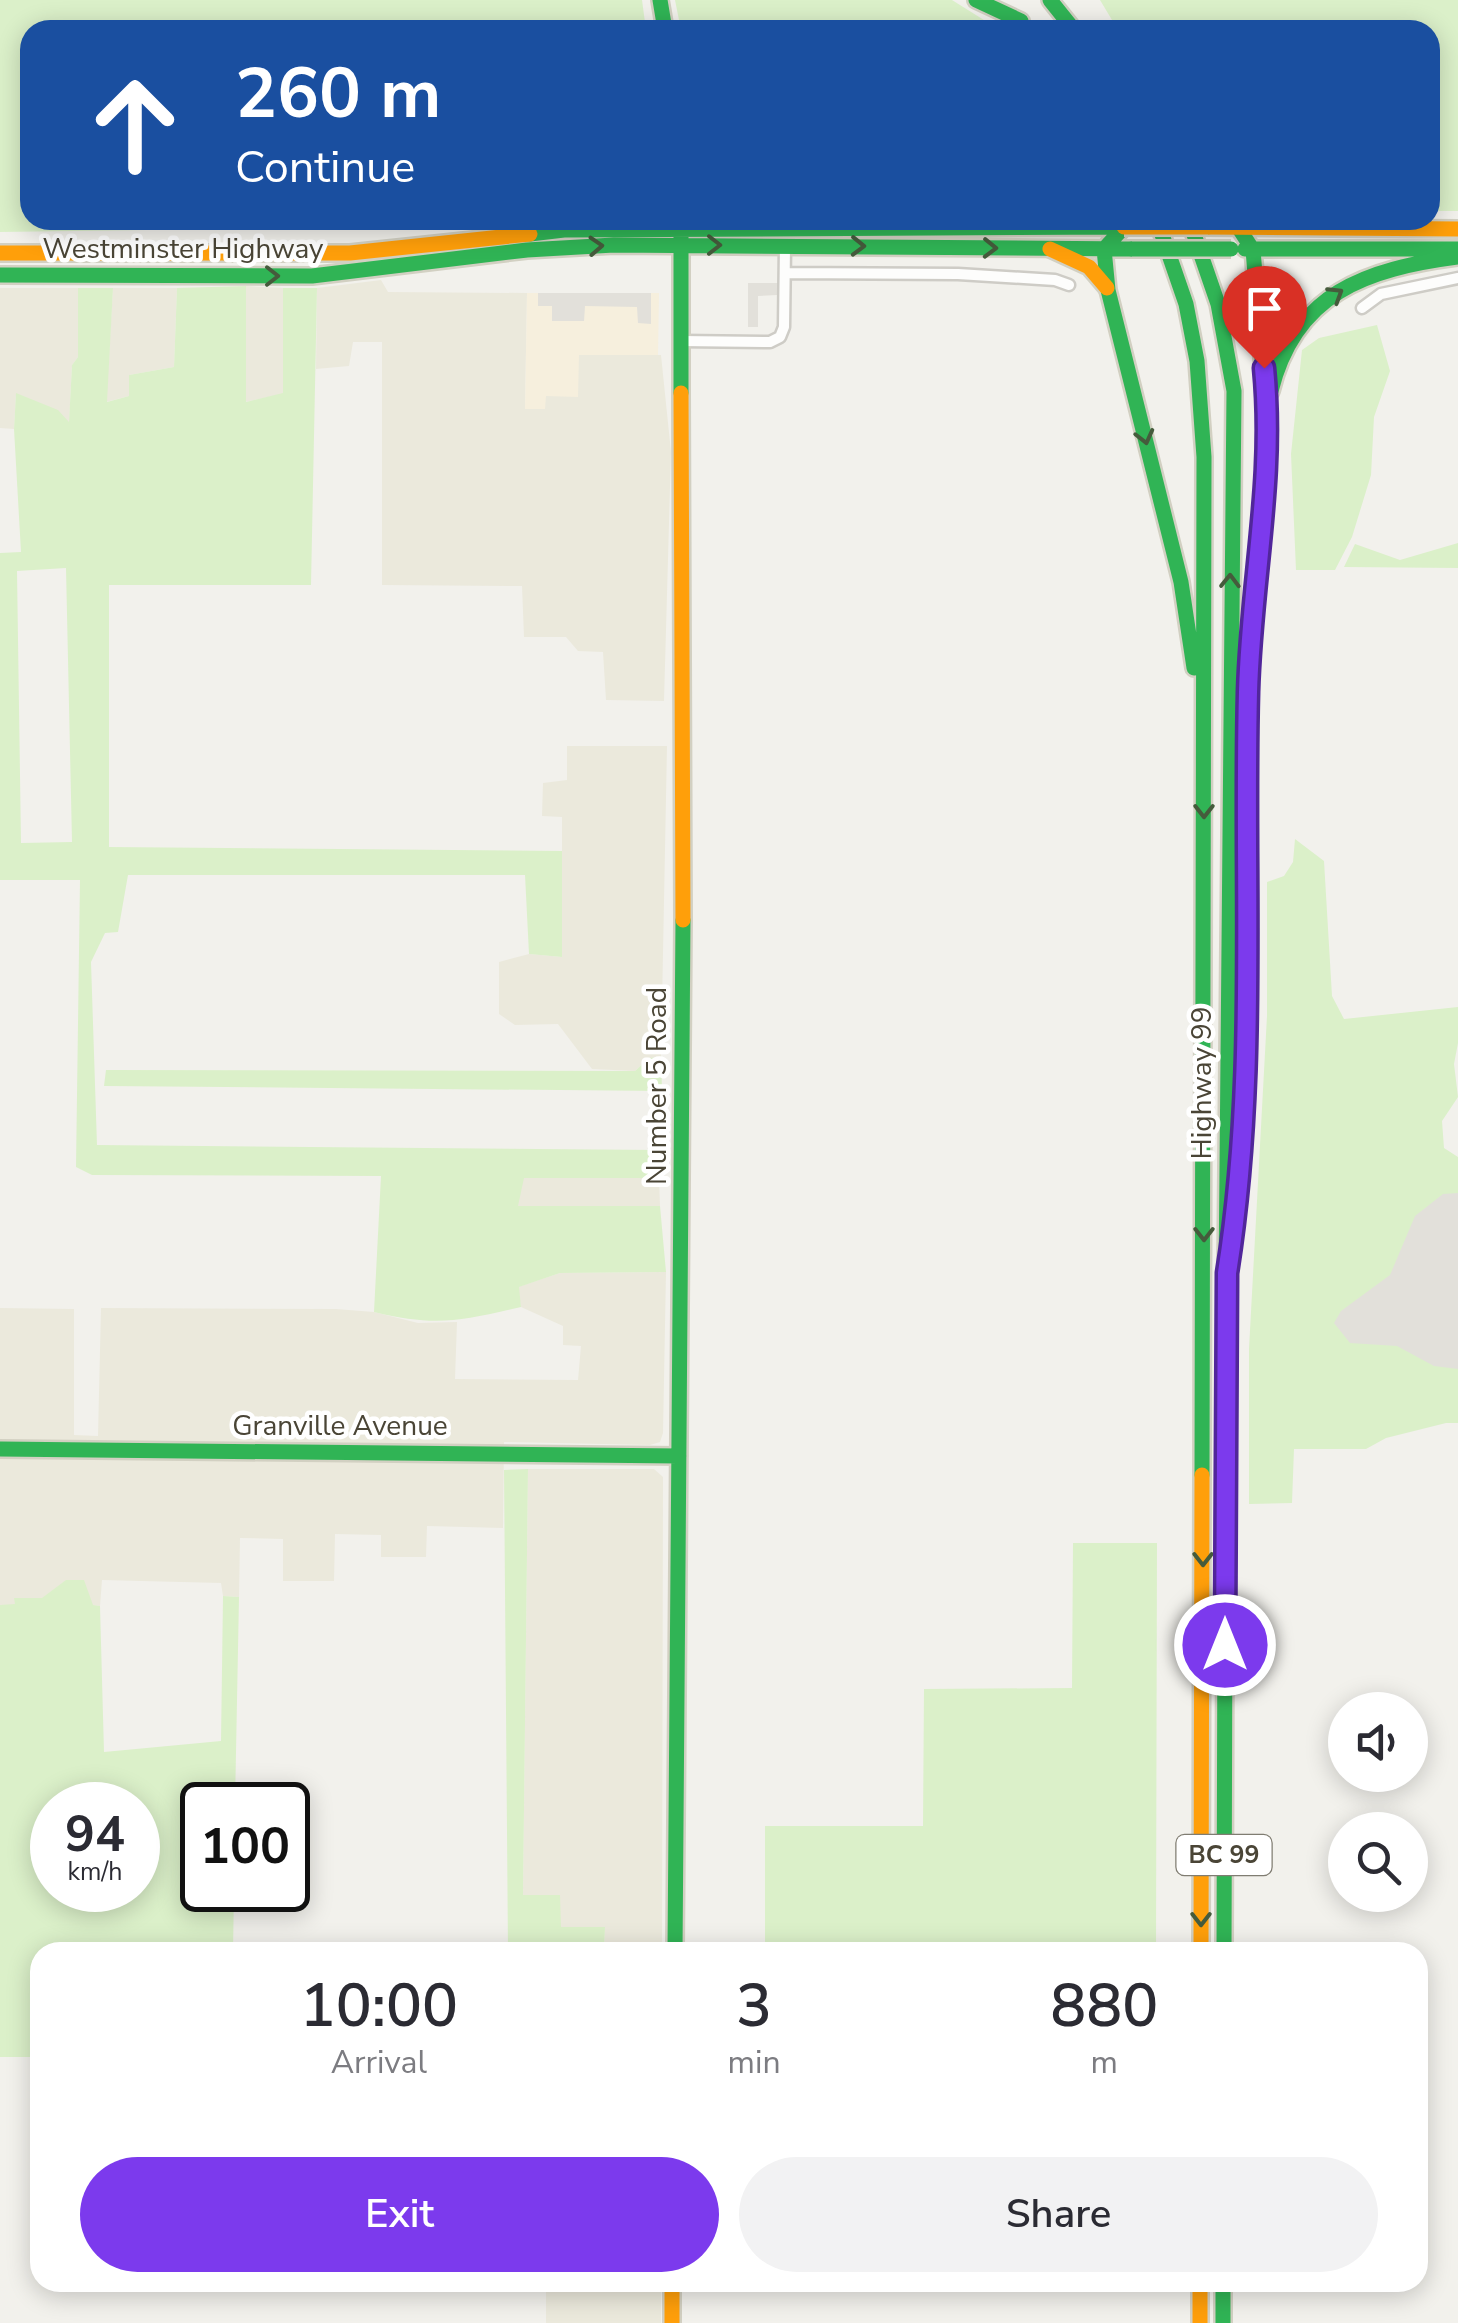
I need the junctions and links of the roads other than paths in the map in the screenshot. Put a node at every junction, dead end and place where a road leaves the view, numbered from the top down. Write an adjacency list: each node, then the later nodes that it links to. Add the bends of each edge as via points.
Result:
1 (976, 0): 3 (main road)
2 (1002, 0): 4 (main road)
3 (1015, 20)
4 (1020, 20)
5 (594, 230): 16 (main road, Westminster Highway, via 350,253)
6 (648, 230): 11 (main road, Westminster Highway)
7 (1121, 230): 13 (main road)
8 (1160, 230): 26 (main road, Highway 99 / BC 99, via 1198,361)
9 (1194, 230): 27 (main road, Highway 99 / BC 99, one-way to 9, via 1234,392 1226,326)
10 (1233, 230): 15 (main road)
11 (681, 231): 12 (main road, Westminster Highway, one-way to 12); 19 (main road, Westminster Highway, one-way to 11, via 312,276); 24 (main road, Number 5 Road)
12 (785, 246): 14 (main road, Westminster Highway, one-way to 14); 18 (street)
13 (1104, 248): 14 (main road, Westminster Highway); 15 (main road, Westminster Highway, bridge); 22 (main road)
14 (1050, 249): 22 (main road, via 1090,266)
15 (1253, 250): 17 (main road, Westminster Highway); 25 (main road)
16 (0, 253)
17 (1458, 253): 25 (main road, one-way to 17, via 1282,352 1324,301 1368,277)
18 (786, 273): 21 (street, via 976,275); 24 (street, via 784,327 776,341)
19 (0, 275)
20 (1458, 278): 23 (street, via 1382,294)
21 (1069, 285)
22 (1108, 290): 26 (main road, one-way to 26, via 1181,582)
23 (1362, 308)
24 (682, 340): 29 (main road, Number 5 Road)
25 (1267, 402): 27 (main road, via 1267,490 1248,686 1248,1028)
26 (1204, 714): 31 (main road, Highway 99 / BC 99, one-way to 31)
27 (1227, 1273): 32 (main road, Highway 99 / BC 99)
28 (0, 1449): 29 (main road, Granville Avenue)
29 (678, 1456): 30 (main road, Number 5 Road)
30 (675, 1942)
31 (1201, 1942)
32 (1224, 1942)
33 (672, 2292): 36 (main road)
34 (1200, 2292): 37 (main road)
35 (1223, 2292): 38 (main road)
36 (672, 2323)
37 (1200, 2323)
38 (1223, 2323)

